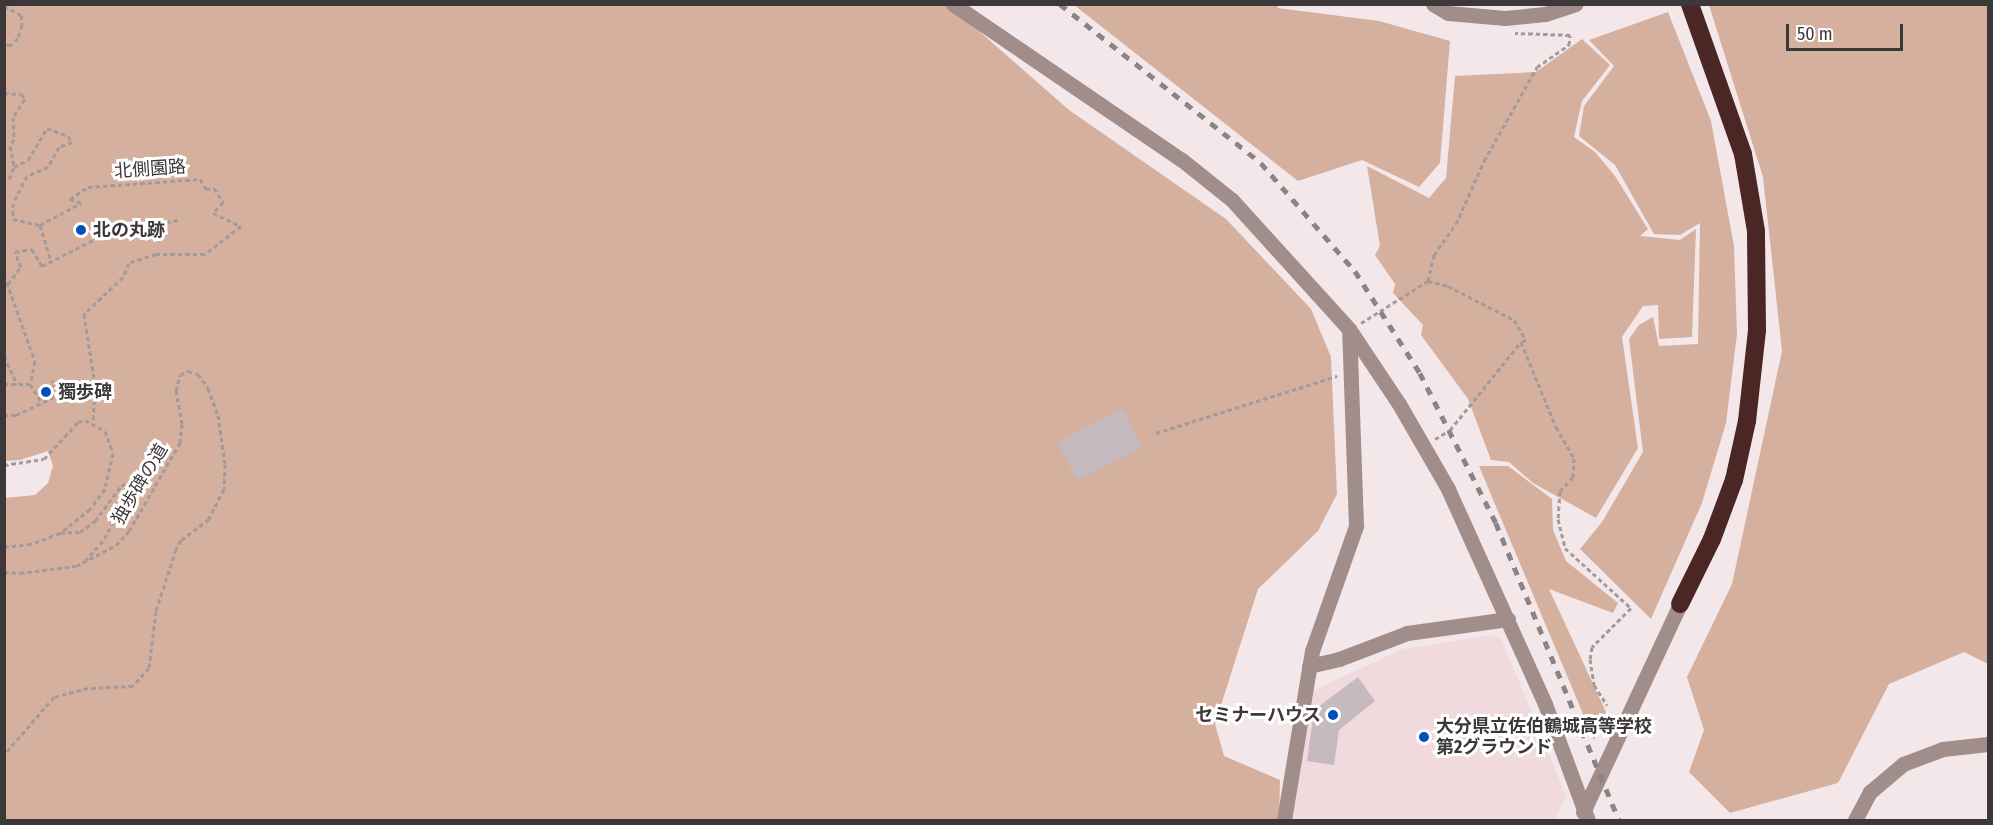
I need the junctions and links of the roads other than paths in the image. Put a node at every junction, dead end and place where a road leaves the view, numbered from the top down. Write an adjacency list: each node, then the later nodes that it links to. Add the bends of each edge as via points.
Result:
1 (953, 4): 5 (street, via 1182,160 1232,200)
2 (1433, 4): 3 (street, via 1448,13 1506,18 1545,14)
3 (1575, 4)
4 (1690, 4): 6 (highway, via 1743,154 1756,231 1757,330 1747,421 1734,480 1712,539)
5 (1349, 329): 7 (street, via 1448,489); 8 (street, via 1344,374 1356,526)
6 (1680, 604): 11 (street)
7 (1508, 620): 8 (street, via 1407,633); 12 (street, via 1545,704)
8 (1309, 666): 10 (street)
9 (1989, 744): 13 (street, via 1943,749 1903,764 1870,792)
10 (1284, 820)
11 (1580, 820)
12 (1588, 820)
13 (1855, 820)

